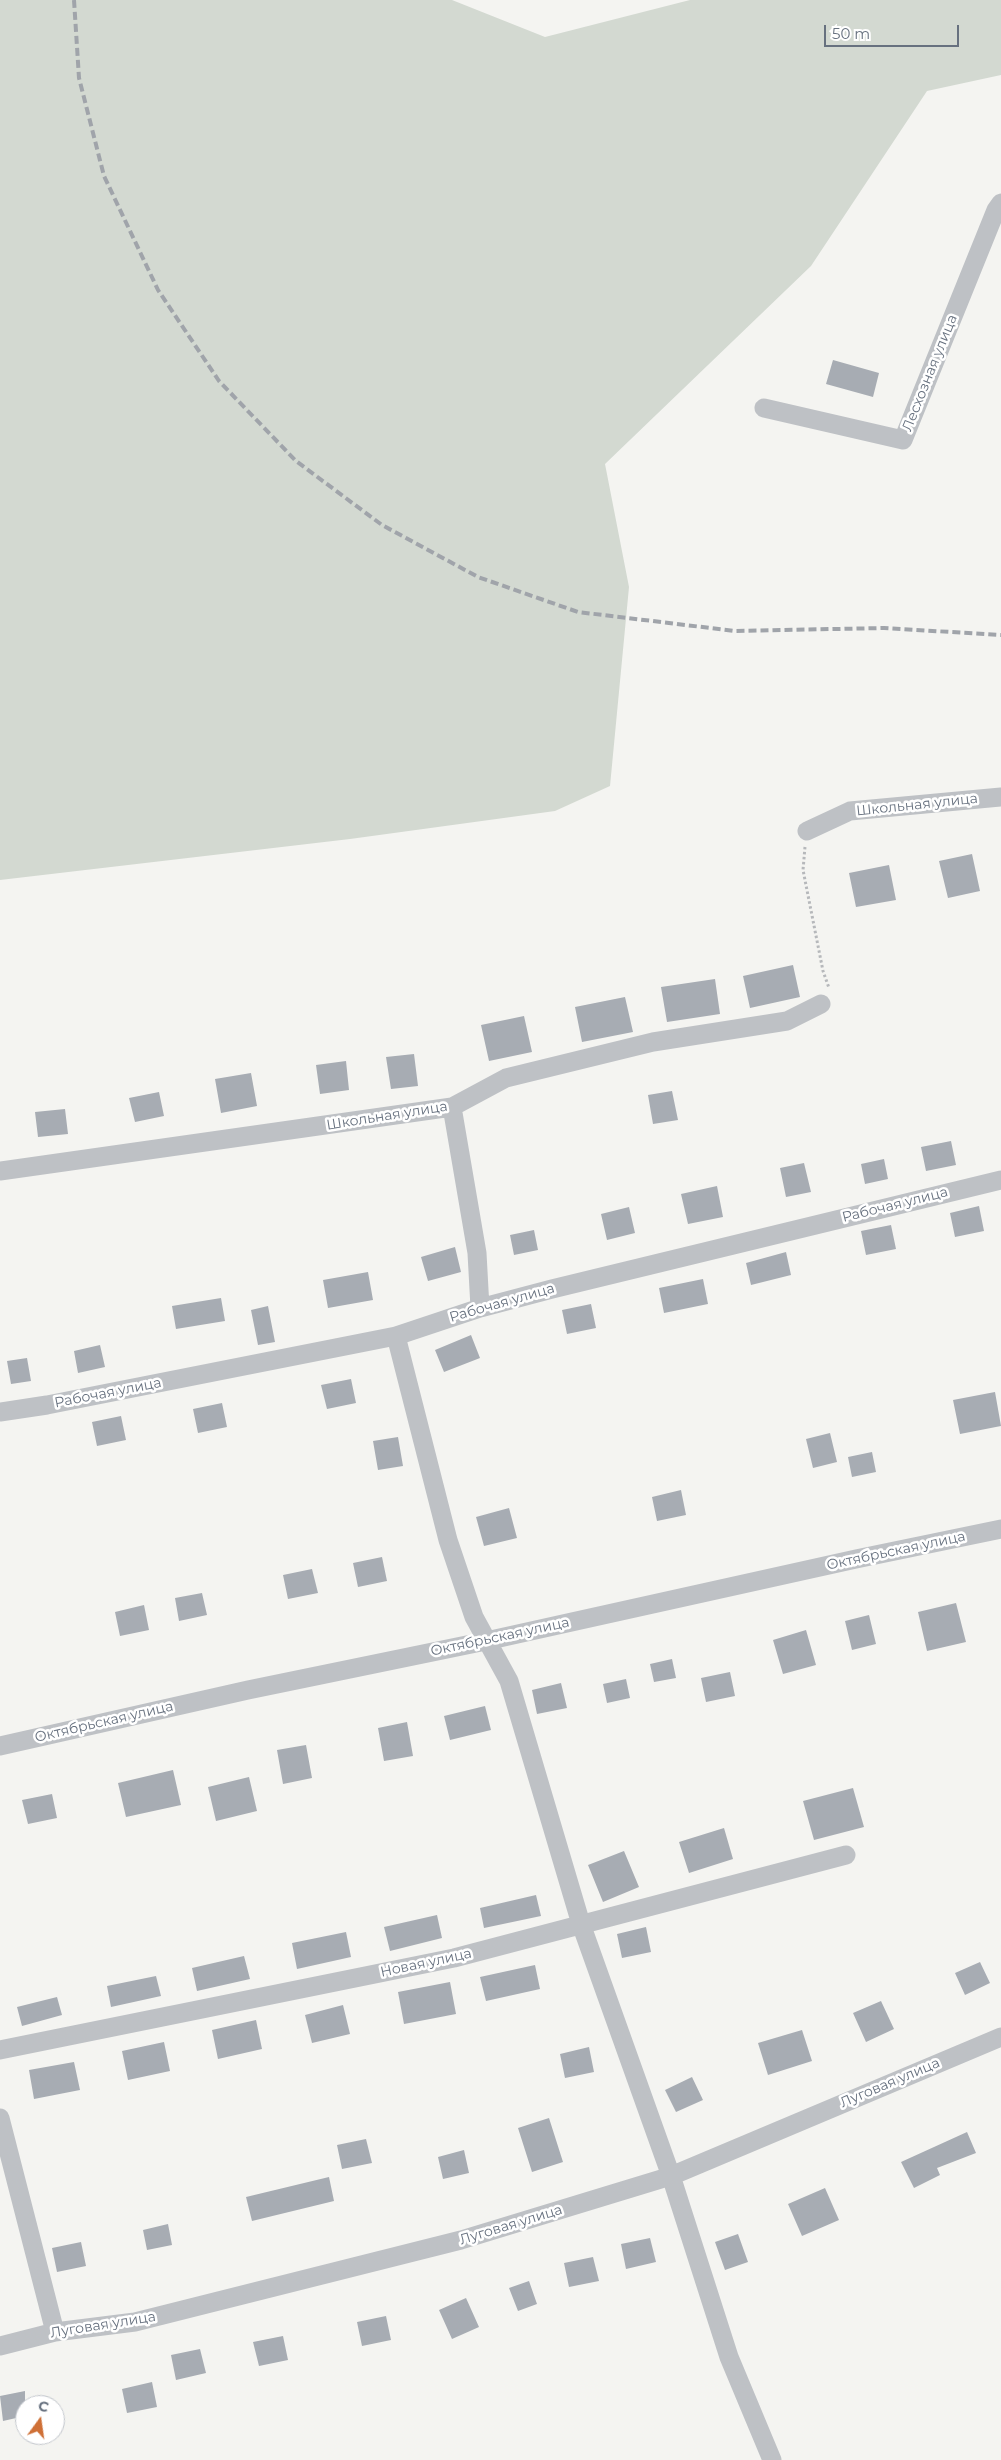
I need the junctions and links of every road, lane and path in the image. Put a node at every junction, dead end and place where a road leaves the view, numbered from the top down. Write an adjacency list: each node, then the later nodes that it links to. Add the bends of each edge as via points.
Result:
1 (1001, 203): 2 (street, Лесхозная улица, via 903,440)
2 (764, 408)
3 (1001, 797): 4 (street, Школьная улица, via 850,811)
4 (807, 831): 5 (path, via 803,870 829,989)
5 (821, 1004): 6 (street, Школьная улица, via 787,1021 653,1042 506,1078)
6 (452, 1107): 7 (street, Школьная улица); 9 (street, via 477,1253)
7 (0, 1171)
8 (1001, 1180): 9 (street, Рабочая улица)
9 (480, 1308): 10 (street, Рабочая улица)
10 (396, 1336): 11 (street, Рабочая улица, via 47,1406); 13 (street, via 448,1540 474,1617)
11 (0, 1412)
12 (1001, 1529): 13 (street, Октябрьская улица)
13 (486, 1641): 14 (street, Октябрьская улица); 16 (street, via 509,1681)
14 (0, 1746)
15 (846, 1856): 16 (street, Новая улица)
16 (581, 1924): 18 (street, Новая улица, via 454,1958); 20 (street)
17 (1001, 2037): 20 (street, Луговая улица)
18 (0, 2050)
19 (0, 2118): 21 (street)
20 (671, 2176): 21 (street, Луговая улица, via 461,2240 135,2322); 23 (street, via 729,2357)
21 (55, 2332): 22 (street, Луговая улица)
22 (0, 2346)
23 (772, 2460)

